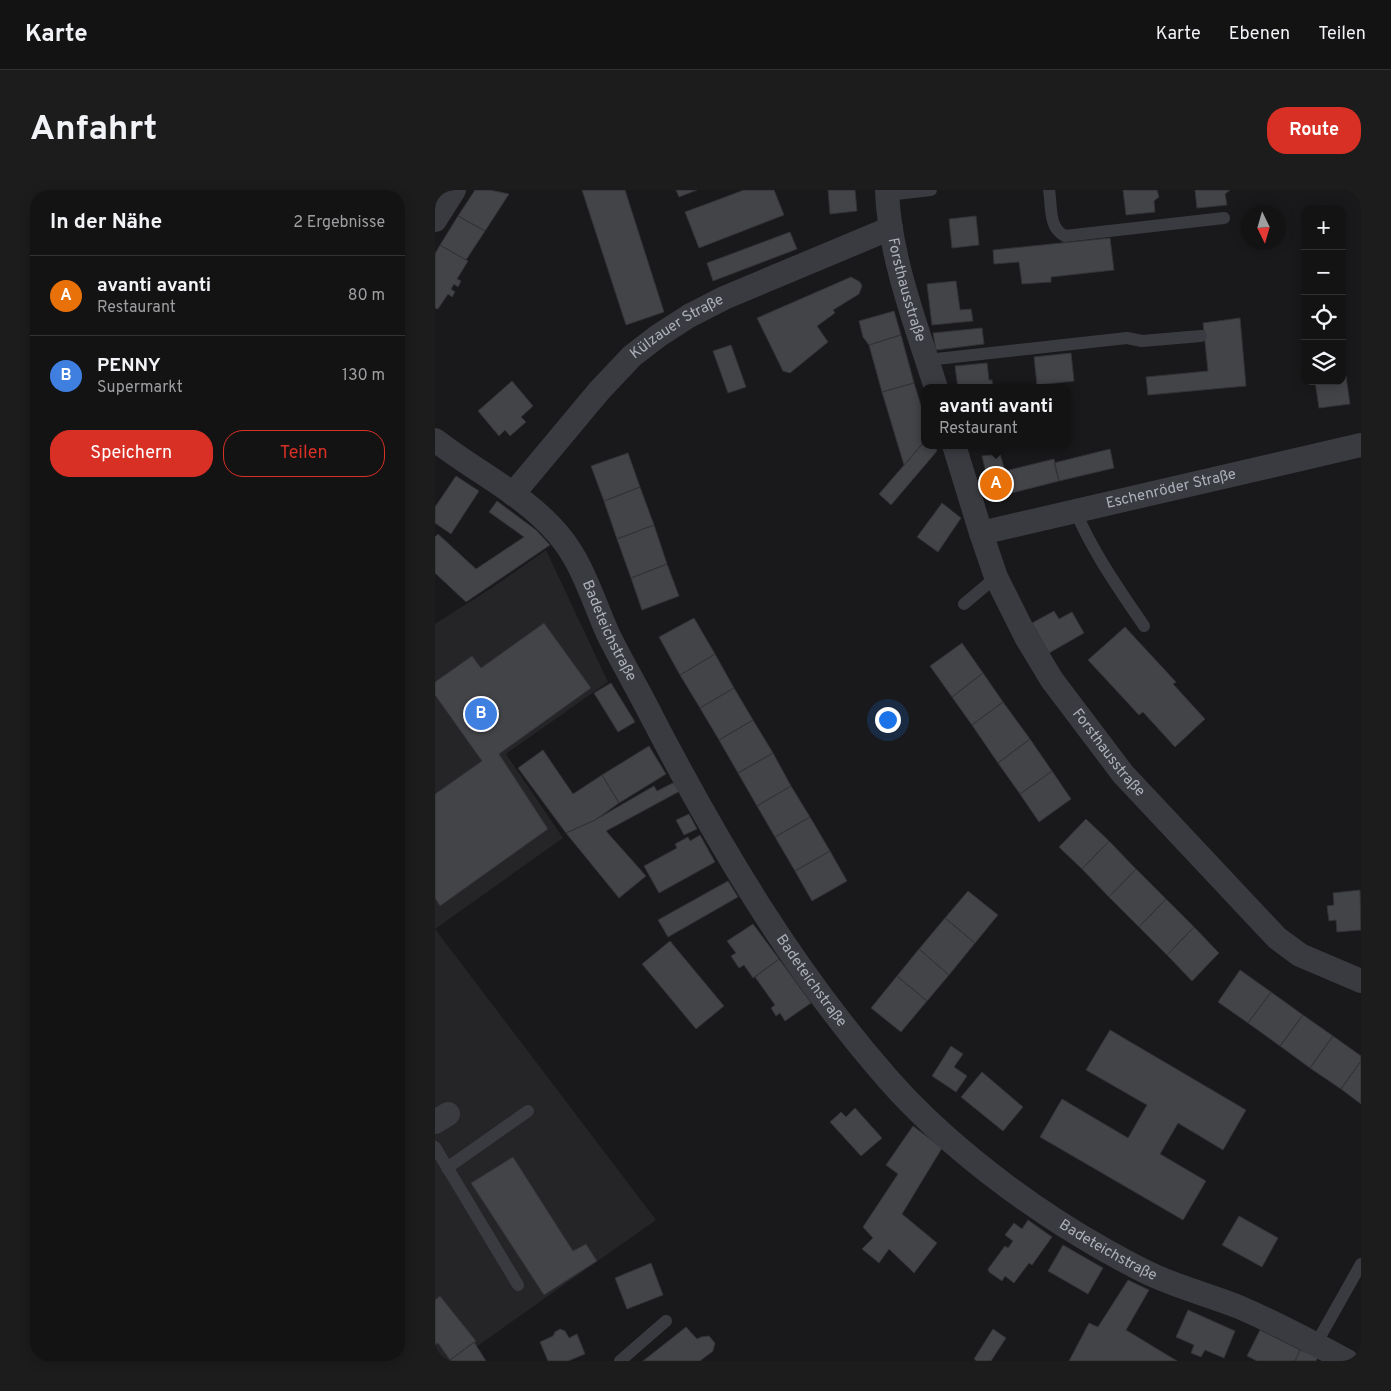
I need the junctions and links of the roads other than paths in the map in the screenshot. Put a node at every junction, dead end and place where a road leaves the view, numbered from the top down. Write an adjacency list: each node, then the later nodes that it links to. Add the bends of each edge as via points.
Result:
1 (454, 190): 6 (street)
2 (931, 190): 4 (lane)
3 (1049, 190): 5 (lane, via 1054,227 1065,236)
4 (887, 192): 7 (street, Forsthausstraße)
5 (1224, 218)
6 (435, 220)
7 (891, 228): 9 (street, Forsthausstraße); 14 (street, Külzauer Straße, via 723,298 658,336 599,391)
8 (1201, 336): 9 (lane, via 1143,341 1127,338)
9 (927, 360): 10 (street, Forsthausstraße)
10 (935, 384)
11 (435, 440): 14 (street, Badeteichstraße)
12 (1361, 445): 15 (street, Eschenröder Straße)
13 (955, 449): 16 (street, Forsthausstraße)
14 (513, 494): 27 (street, Badeteichstraße, via 550,525 573,555 611,639 727,855 826,1004 891,1082 941,1131 1013,1191 1086,1239 1156,1277 1236,1306)
15 (1075, 510): 16 (street, Eschenröder Straße); 19 (lane, via 1100,557)
16 (981, 533): 17 (street, Forsthausstraße)
17 (996, 577): 18 (lane); 20 (street, Forsthausstraße, via 1039,660 1123,774 1281,942 1300,955)
18 (964, 604)
19 (1144, 626)
20 (1361, 981)
21 (528, 1111): 23 (lane)
22 (435, 1147): 23 (lane)
23 (447, 1168): 25 (lane)
24 (1361, 1264): 27 (lane)
25 (518, 1285)
26 (666, 1321): 28 (lane)
27 (1316, 1344): 29 (street, Badeteichstraße)
28 (620, 1361)
29 (1347, 1361)

